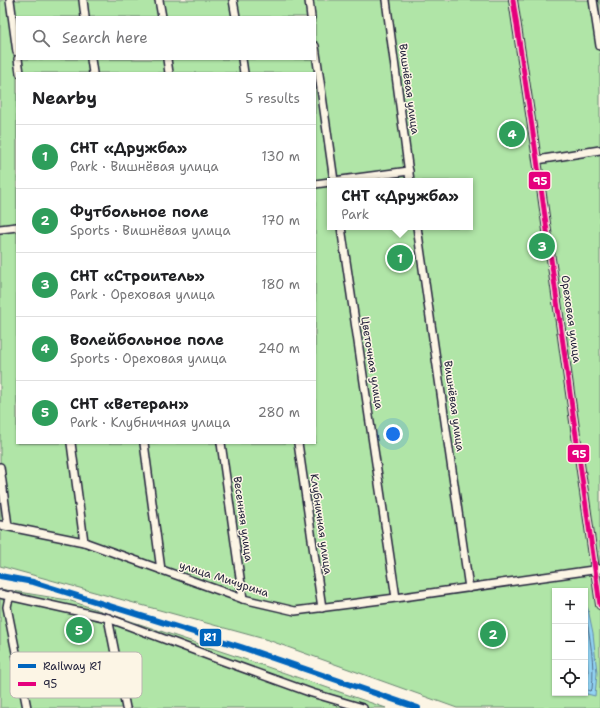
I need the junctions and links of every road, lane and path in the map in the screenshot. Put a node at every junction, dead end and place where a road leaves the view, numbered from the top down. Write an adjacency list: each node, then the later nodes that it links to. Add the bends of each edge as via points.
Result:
1 (10, 0): 13 (street)
2 (83, 0): 9 (street)
3 (159, 0): 10 (street)
4 (233, 0): 11 (street)
5 (309, 0): 12 (street)
6 (386, 0): 26 (street, Вишнёвая улица)
7 (512, 0): 25 (street, Ореховая улица)
8 (593, 0): 14 (street)
9 (85, 16)
10 (162, 16)
11 (236, 16)
12 (311, 16)
13 (16, 45)
14 (600, 46)
15 (316, 53): 27 (street)
16 (18, 60): 20 (street)
17 (91, 60): 21 (street)
18 (167, 60): 22 (street)
19 (242, 60): 23 (street)
20 (20, 72)
21 (93, 72)
22 (169, 72)
23 (244, 72)
24 (600, 150): 25 (street)
25 (537, 160): 44 (street, Ореховая улица)
26 (409, 171): 28 (street); 29 (street, Вишнёвая улица)
27 (334, 178)
28 (356, 178)
29 (410, 178)
30 (327, 182): 31 (street)
31 (316, 184)
32 (16, 227): 33 (street)
33 (0, 229)
34 (340, 230): 49 (street, Цветочная улица)
35 (417, 230): 46 (street, Вишнёвая улица)
36 (71, 444): 43 (street)
37 (144, 444): 45 (street)
38 (221, 444): 50 (street, Весенняя улица)
39 (298, 444): 52 (street, Клубничная улица)
40 (0, 467): 42 (street)
41 (0, 525): 42 (street, улица Мичурина)
42 (8, 526): 43 (street, улица Мичурина)
43 (84, 542): 45 (street, улица Мичурина)
44 (597, 569): 46 (street, улица Мичурина); 51 (street, Ореховая улица)
45 (161, 570): 50 (street, улица Мичурина)
46 (469, 588): 49 (street, улица Мичурина)
47 (0, 594): 48 (street)
48 (11, 595): 53 (street); 54 (street, via 7,607)
49 (396, 598): 52 (street, улица Мичурина)
50 (243, 599): 52 (street, улица Мичурина, via 295,611)
51 (600, 605)
52 (322, 608)
53 (108, 618): 55 (street); 60 (street, via 312,693)
54 (16, 652)
55 (115, 652)
56 (25, 698): 58 (street)
57 (124, 698): 59 (street)
58 (27, 708)
59 (126, 708)
60 (362, 708)

